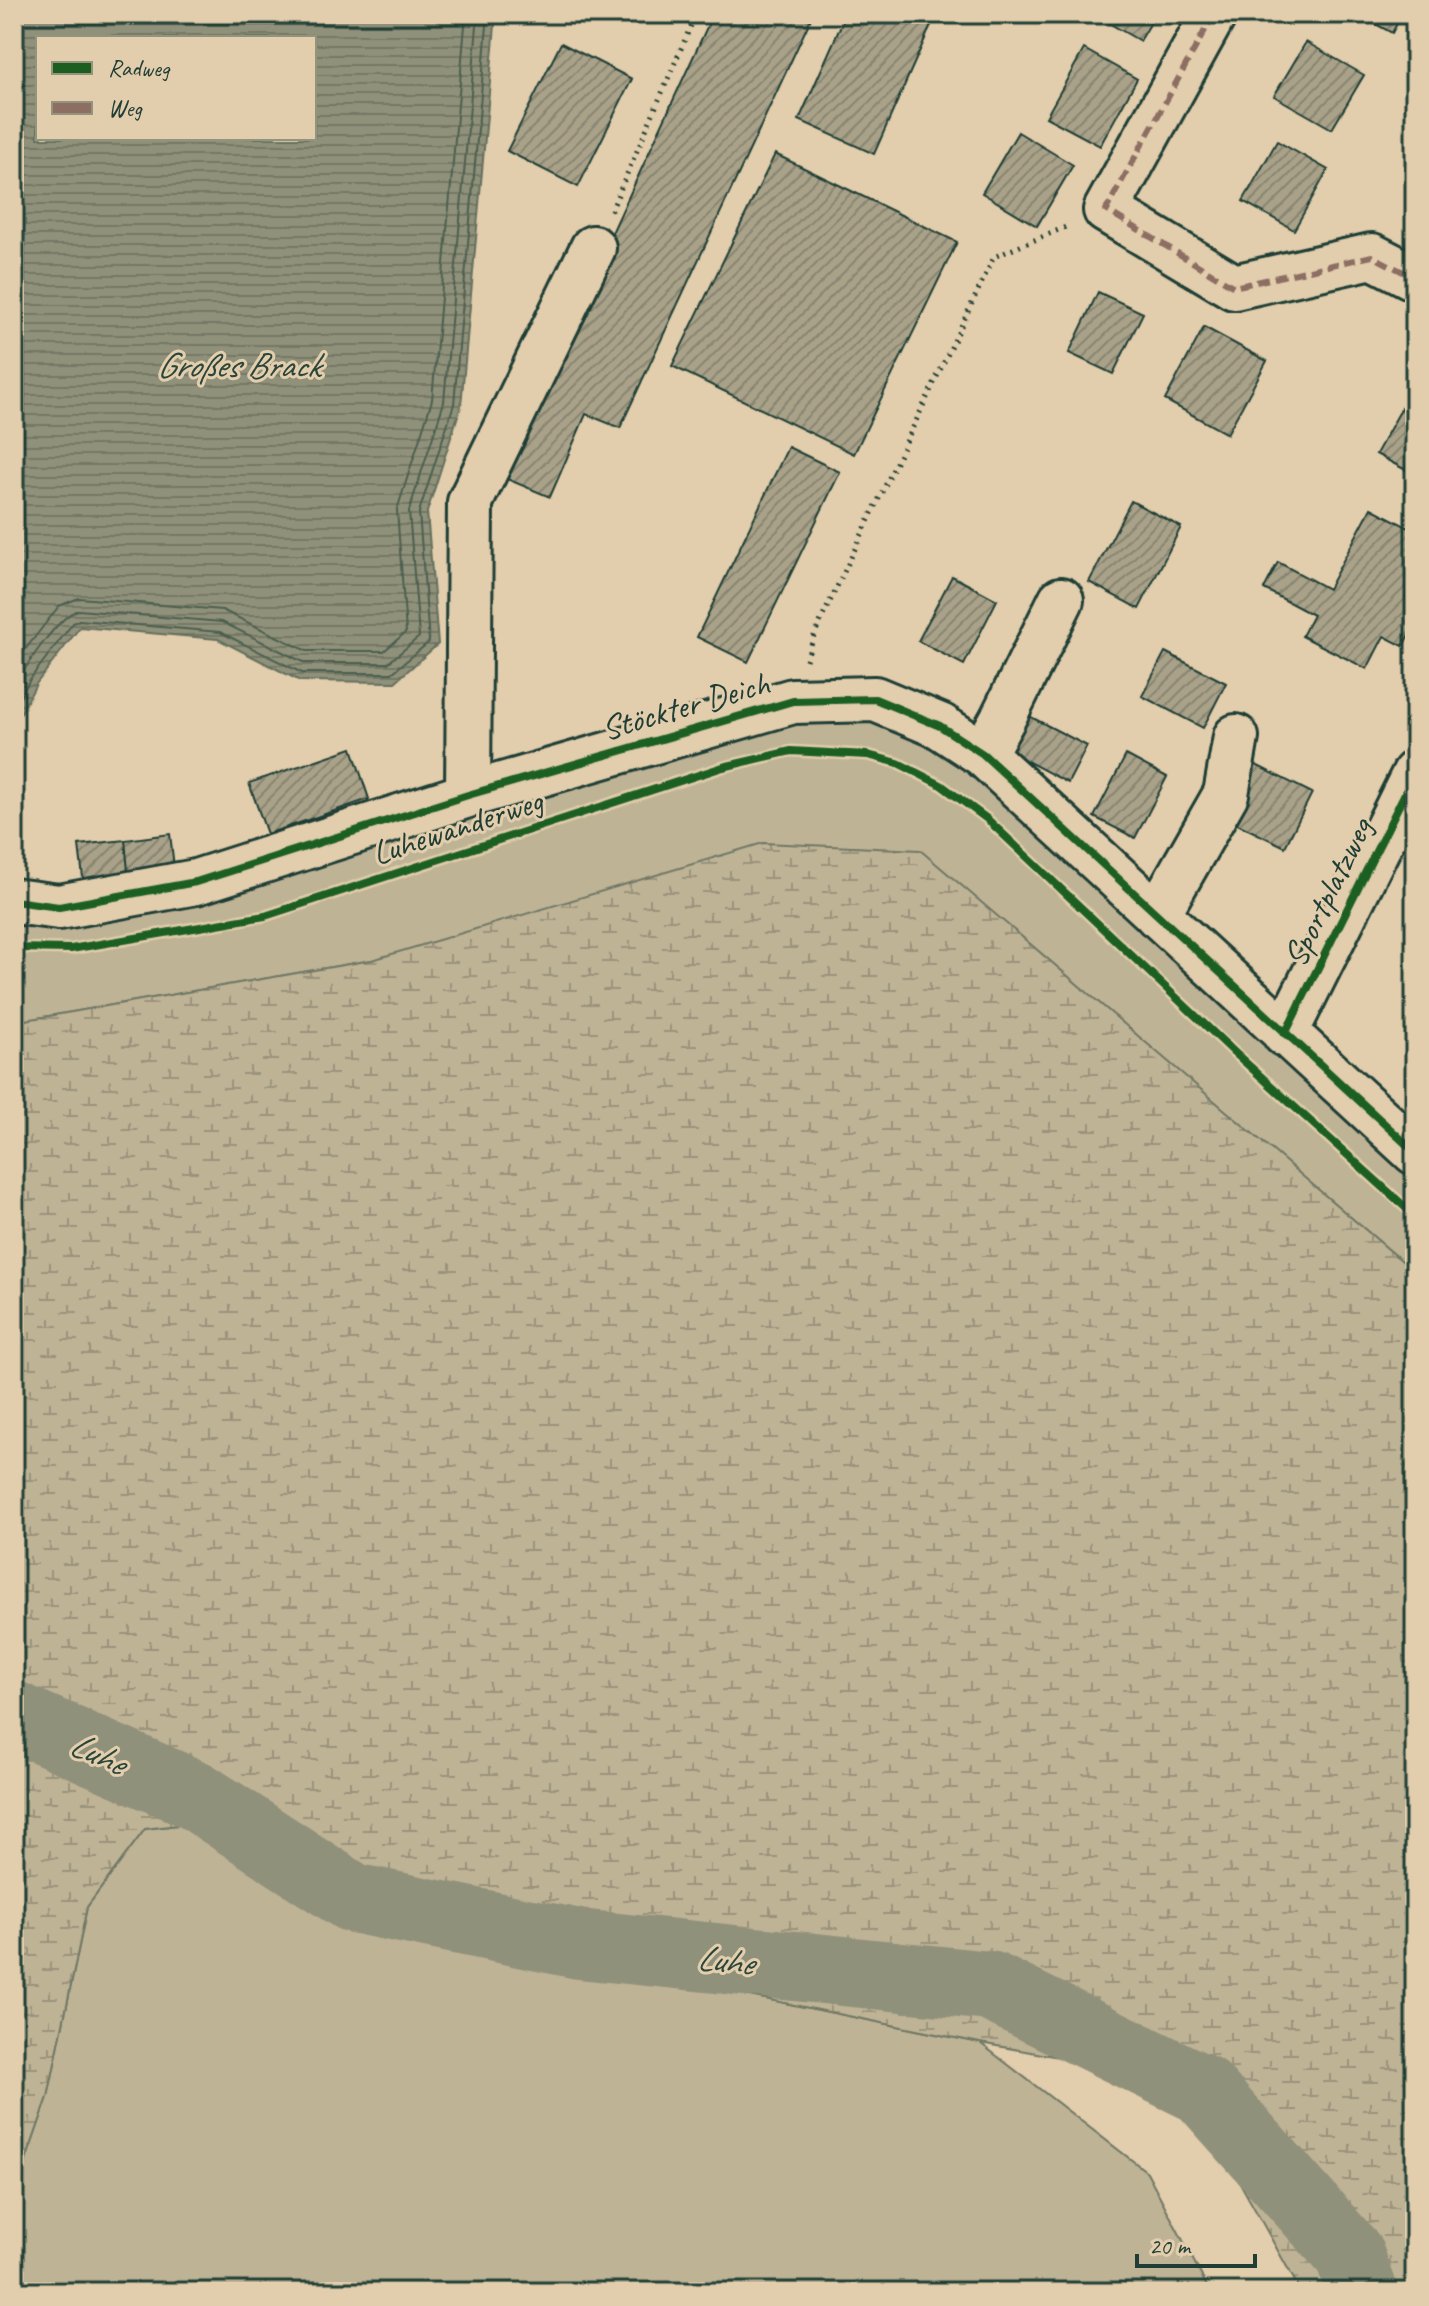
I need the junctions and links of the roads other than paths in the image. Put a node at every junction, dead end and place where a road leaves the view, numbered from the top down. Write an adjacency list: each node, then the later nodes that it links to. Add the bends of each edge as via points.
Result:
1 (1214, 14): 3 (street, via 1106,210 1234,287 1372,256)
2 (593, 248): 8 (street, via 470,502)
3 (1415, 278)
4 (1061, 600): 6 (street)
5 (1236, 737): 10 (street, via 1226,794)
6 (983, 754): 8 (street, Stöckter Deich, via 940,726 875,699 793,701); 10 (street, Stöckter Deich)
7 (1415, 773): 11 (street, Sportplatzweg)
8 (468, 795): 9 (street, Stöckter Deich, via 196,882 59,907)
9 (14, 901)
10 (1157, 915): 11 (street, Stöckter Deich)
11 (1285, 1034): 12 (street, Stöckter Deich)
12 (1415, 1152)

